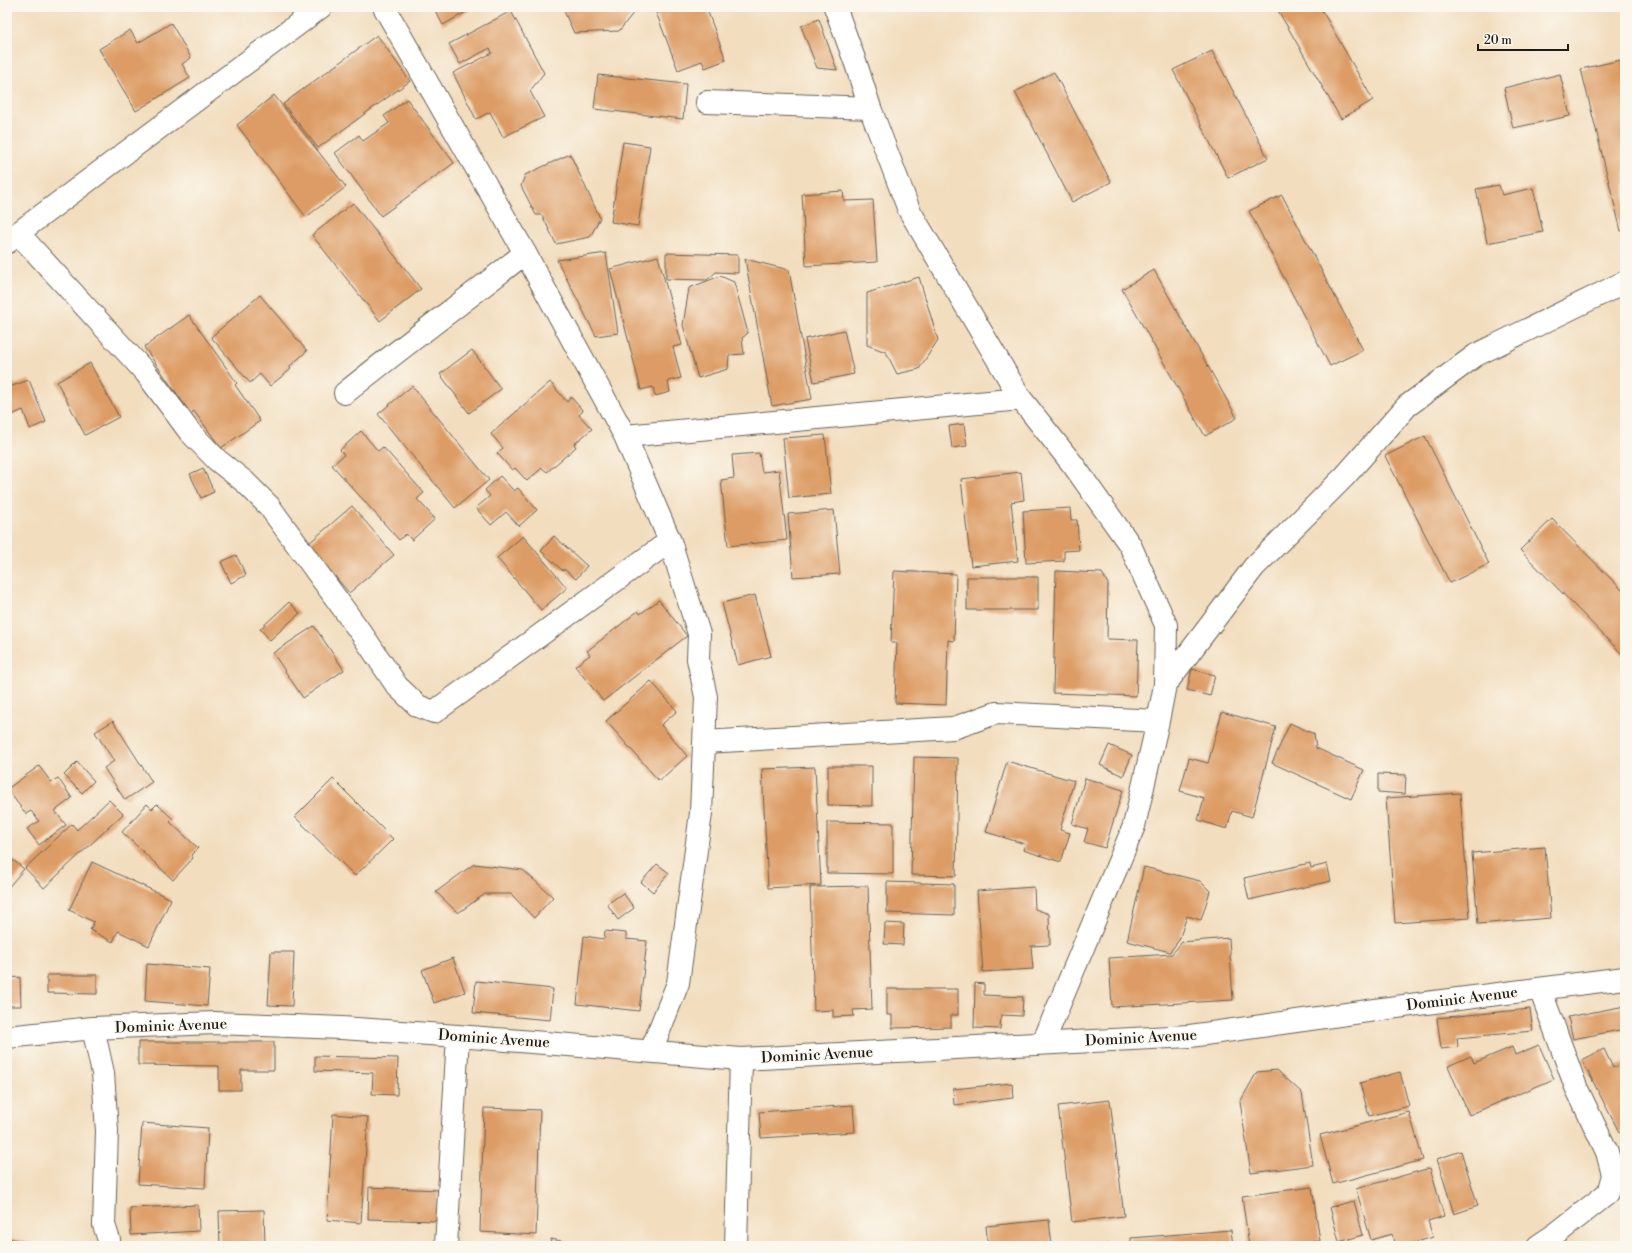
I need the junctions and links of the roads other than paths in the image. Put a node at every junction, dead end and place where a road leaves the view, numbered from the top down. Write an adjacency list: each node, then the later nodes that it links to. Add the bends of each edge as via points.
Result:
1 (321, 7): 6 (street)
2 (384, 7): 7 (street)
3 (835, 7): 5 (street)
4 (708, 102): 5 (street)
5 (870, 108): 10 (street, via 909,210)
6 (12, 238): 12 (street, via 146,374 189,431 217,460 245,482 269,506 397,686 418,706 434,712)
7 (526, 253): 9 (street); 11 (street)
8 (1625, 282): 13 (street, via 1476,356 1407,406 1345,476 1254,567)
9 (345, 393)
10 (1021, 399): 11 (street); 13 (street, via 1074,466 1130,545 1166,625)
11 (625, 436): 12 (street)
12 (670, 541): 15 (street, via 699,634 698,659 706,698)
13 (1165, 685): 14 (street)
14 (1158, 721): 15 (street, via 996,713 954,728); 21 (street, via 1134,826)
15 (704, 742): 22 (street, via 701,813 678,983)
16 (1625, 978): 17 (street, Dominic Avenue)
17 (1540, 989): 21 (street, Dominic Avenue, via 1190,1036); 27 (street, via 1576,1087 1607,1152 1613,1175 1608,1193)
18 (93, 1028): 19 (street, Dominic Avenue, via 214,1023); 20 (street, Dominic Avenue); 24 (street, via 103,1074 107,1131 104,1225)
19 (458, 1036): 22 (street, Dominic Avenue); 25 (street)
20 (7, 1037)
21 (1043, 1043): 23 (street, Dominic Avenue)
22 (651, 1051): 23 (street, Dominic Avenue)
23 (741, 1059): 26 (street)
24 (109, 1240)
25 (446, 1246)
26 (736, 1246)
27 (1538, 1246)

